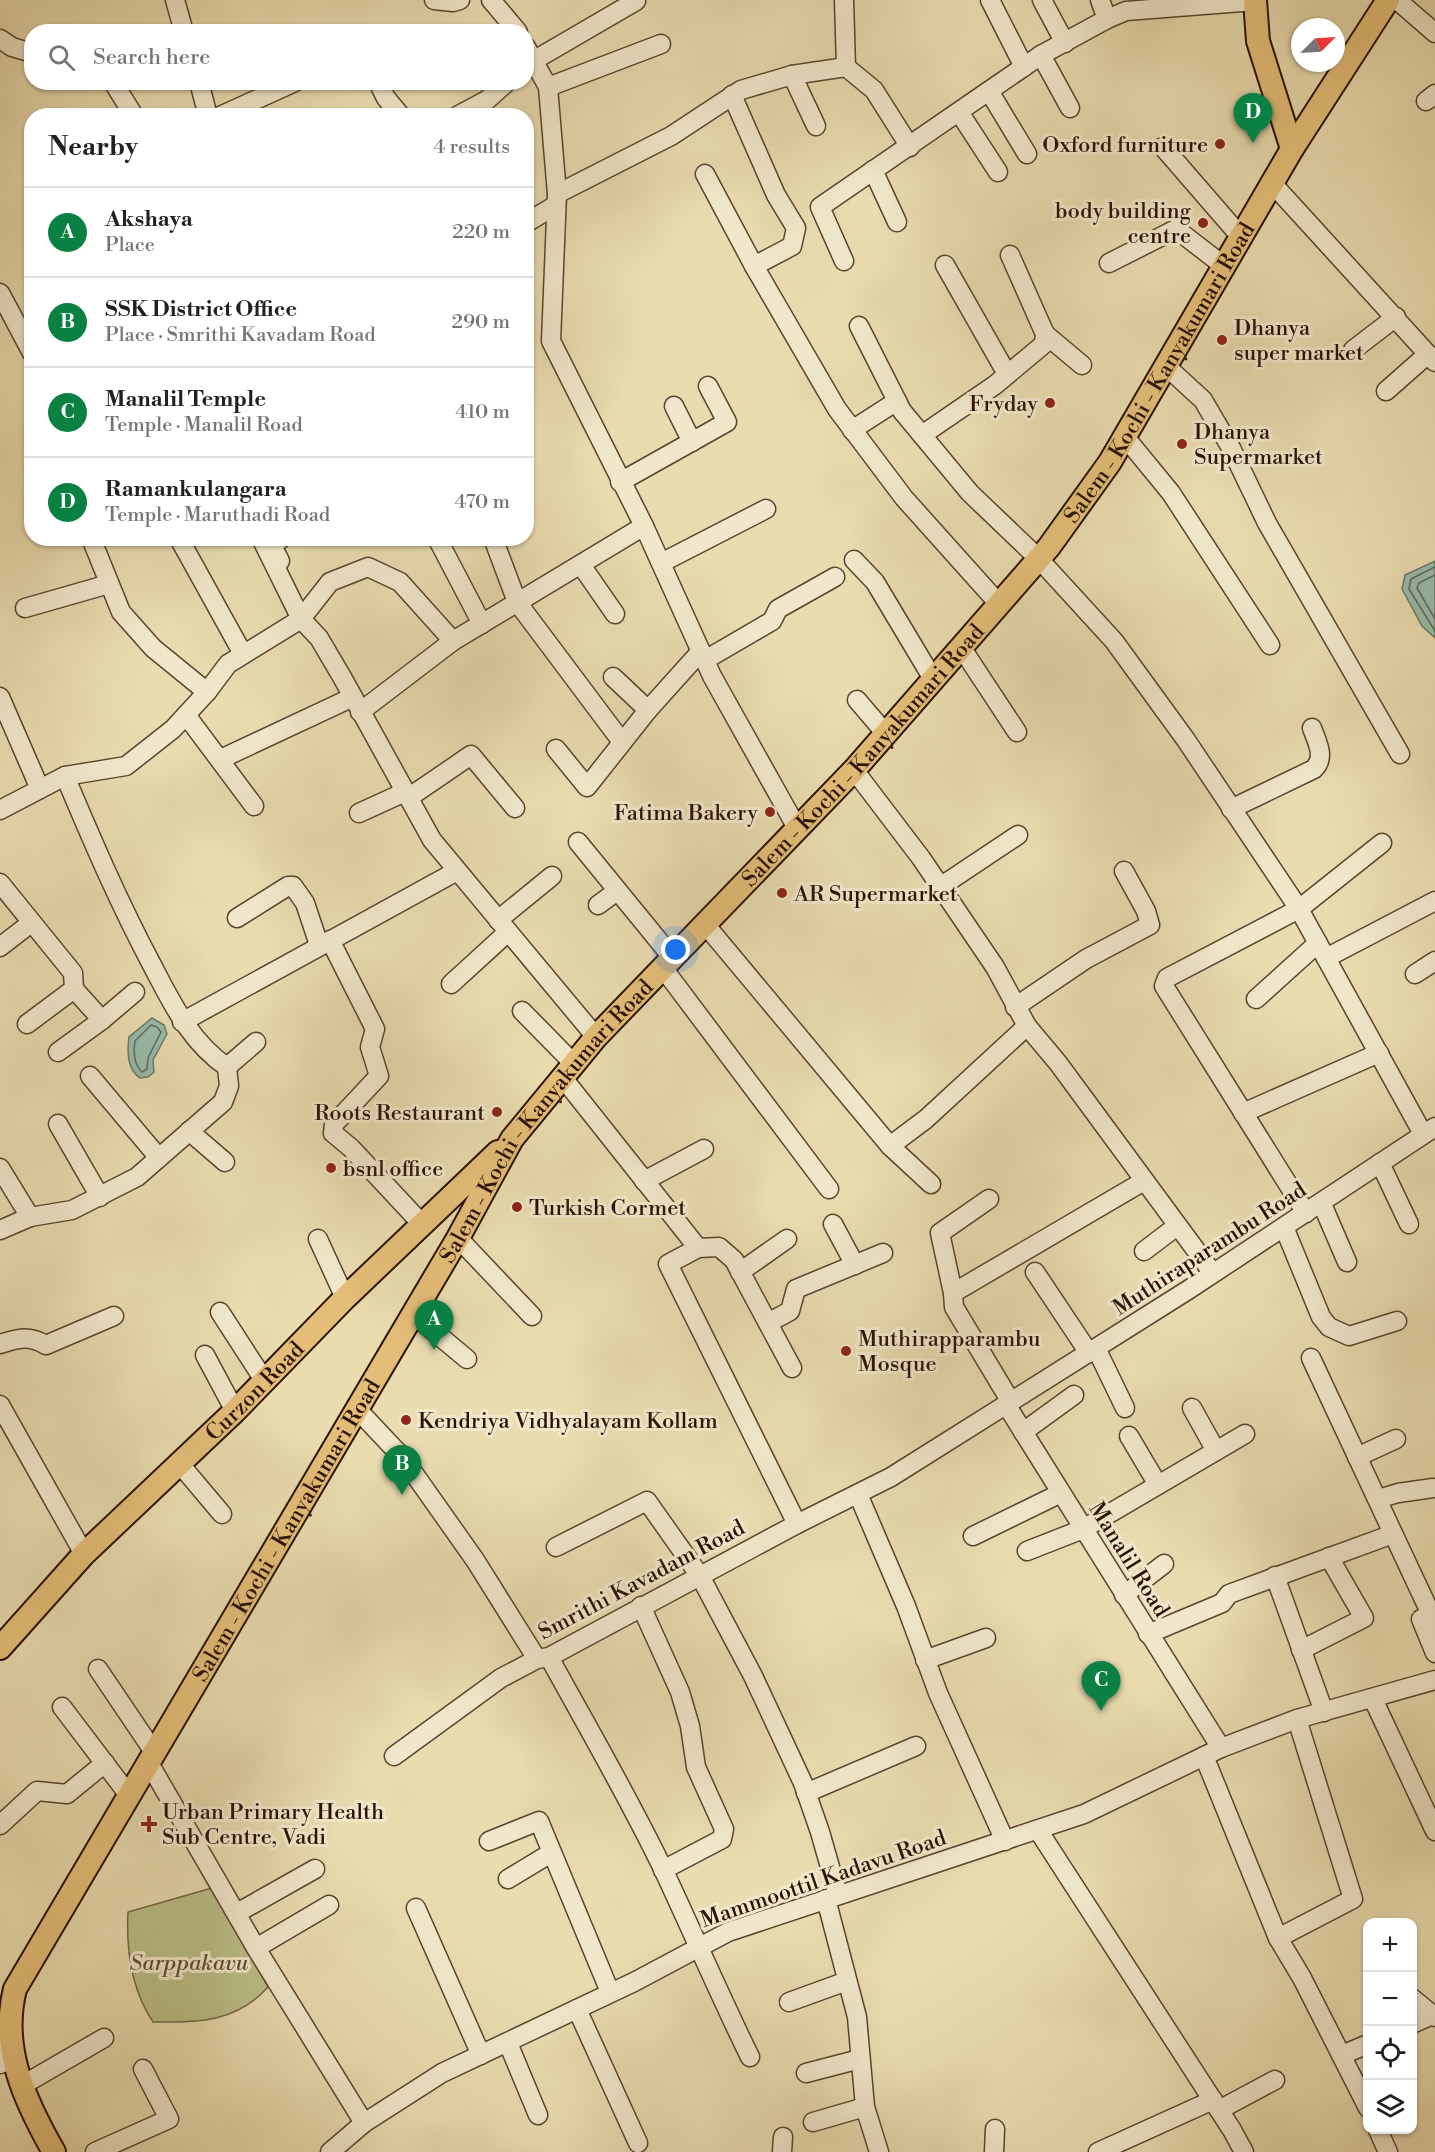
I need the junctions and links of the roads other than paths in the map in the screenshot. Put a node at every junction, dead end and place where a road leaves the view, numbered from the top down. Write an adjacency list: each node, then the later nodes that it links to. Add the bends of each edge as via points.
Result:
1 (175, 0): 14 (street)
2 (434, 0): 3 (street)
3 (460, 0)
4 (491, 0): 15 (street)
5 (844, 0): 24 (street)
6 (990, 0): 25 (street)
7 (1042, 0): 18 (street)
8 (1100, 0): 13 (street)
9 (1255, 0): 13 (street, via 1126,11); 45 (main road, via 1258,41)
10 (1388, 0): 45 (main road, Salem - Kochi - Kanyakumari Road)
11 (1397, 0): 16 (street)
12 (636, 1): 21 (street)
13 (1107, 19): 18 (street)
14 (182, 24)
15 (511, 24)
16 (1435, 33)
17 (0, 39): 20 (street)
18 (1065, 43): 22 (street)
19 (661, 44): 27 (street)
20 (24, 50)
21 (534, 54)
22 (1041, 55): 25 (street); 40 (street)
23 (534, 65): 27 (street)
24 (846, 67): 26 (street); 43 (street, via 874,90)
25 (1024, 67): 33 (street)
26 (792, 75): 34 (street); 42 (street)
27 (548, 87): 51 (street)
28 (117, 90): 35 (street)
29 (200, 90): 36 (street)
30 (280, 90): 37 (street)
31 (382, 90): 38 (street)
32 (498, 90): 39 (street)
33 (989, 92): 41 (street); 46 (street)
34 (732, 94): 51 (street, via 671,136); 55 (street, via 776,195)
35 (129, 108)
36 (206, 108)
37 (247, 108)
38 (394, 108)
39 (472, 108)
40 (1070, 108)
41 (959, 112): 43 (street); 48 (street)
42 (816, 126)
43 (910, 147): 47 (street)
44 (1163, 147): 56 (street)
45 (1292, 149): 50 (main road, Salem - Kochi - Kanyakumari Road)
46 (1027, 154)
47 (873, 170): 52 (street); 54 (street)
48 (998, 172)
49 (705, 174): 61 (street)
50 (1272, 183): 56 (main road, Salem - Kochi - Kanyakumari Road); 64 (street)
51 (557, 200): 53 (street); 82 (street, via 551,342)
52 (820, 207): 55 (street); 58 (street)
53 (534, 217)
54 (897, 222)
55 (796, 228): 61 (street, via 792,246)
56 (1241, 237): 62 (main road, Salem - Kochi - Kanyakumari Road)
57 (1010, 255): 67 (street)
58 (844, 261)
59 (1109, 263): 62 (street, via 1176,229)
60 (945, 265): 73 (street)
61 (754, 266): 78 (street)
62 (1224, 266): 72 (main road, Salem - Kochi - Kanyakumari Road)
63 (0, 293): 65 (street)
64 (1396, 317): 69 (street); 70 (street)
65 (5, 318): 68 (street)
66 (859, 327): 76 (street)
67 (1045, 334): 71 (street); 73 (street, via 1044,344)
68 (24, 343)
69 (1353, 350)
70 (1432, 358): 75 (street)
71 (1082, 365)
72 (1167, 367): 80 (main road, Salem - Kochi - Kanyakumari Road); 122 (street, via 1203,400 1267,523)
73 (1007, 374): 79 (street)
74 (708, 386): 81 (street, via 727,422)
75 (1386, 391)
76 (897, 401): 78 (street); 79 (street)
77 (674, 405): 81 (street)
78 (852, 430): 99 (street, via 904,498)
79 (922, 435): 91 (street, via 970,493)
80 (1125, 437): 91 (main road, Salem - Kochi - Kanyakumari Road); 105 (street, via 1171,493)
81 (692, 442): 82 (street)
82 (620, 482): 84 (street)
83 (766, 509): 93 (street)
84 (644, 526): 93 (street); 94 (street)
85 (94, 546): 96 (street)
86 (183, 546): 107 (street)
87 (266, 546): 101 (street)
88 (272, 546): 101 (street)
89 (442, 546): 103 (street)
90 (496, 546): 97 (street)
91 (1038, 558): 99 (main road, Salem - Kochi - Kanyakumari Road); 130 (street, via 1114,640)
92 (854, 560): 110 (street, via 875,582)
93 (661, 563): 108 (street)
94 (581, 566): 97 (street); 102 (street)
95 (835, 577): 108 (street, via 778,609 772,621)
96 (110, 584): 100 (street); 111 (street, via 121,612 153,648)
97 (517, 602): 103 (street); 120 (street)
98 (225, 603): 107 (street)
99 (999, 604): 106 (main road, Salem - Kochi - Kanyakumari Road)
100 (26, 608)
101 (304, 614): 104 (street, via 330,582 368,567 400,582); 107 (street); 114 (street)
102 (615, 614)
103 (482, 624): 104 (street)
104 (453, 641): 114 (street)
105 (1270, 645)
106 (962, 647): 110 (main road, Salem - Kochi - Kanyakumari Road); 118 (street)
107 (246, 652): 111 (street, via 228,664)
108 (703, 655): 115 (street); 133 (street)
109 (613, 677): 115 (street)
110 (933, 679): 119 (main road, Salem - Kochi - Kanyakumari Road)
111 (207, 692): 116 (street)
112 (0, 697): 126 (street)
113 (857, 700): 119 (street)
114 (357, 704): 123 (street); 127 (street)
115 (648, 710): 120 (street)
116 (186, 715): 125 (street, via 126,766); 128 (street)
117 (1312, 728): 130 (street, via 1320,755 1320,763 1314,769)
118 (1017, 732)
119 (886, 734): 124 (main road, Salem - Kochi - Kanyakumari Road)
120 (622, 742): 121 (street, via 587,787)
121 (556, 749)
122 (1400, 754)
123 (225, 757)
124 (854, 770): 133 (main road, Salem - Kochi - Kanyakumari Road); 141 (street)
125 (65, 776): 126 (street); 163 (street, via 121,907)
126 (40, 789): 131 (street)
127 (407, 795): 129 (street, via 471,755); 132 (street); 138 (street, via 432,840)
128 (255, 806)
129 (515, 808)
130 (1231, 809): 144 (street)
131 (0, 810)
132 (359, 813)
133 (796, 828): 148 (main road, Salem - Kochi - Kanyakumari Road)
134 (1018, 835): 141 (street)
135 (578, 842): 142 (street)
136 (1382, 843): 144 (street)
137 (1124, 871): 160 (street, via 1150,925 1086,959)
138 (458, 872): 149 (street); 150 (street)
139 (552, 876): 149 (street)
140 (0, 883): 147 (street)
141 (940, 887): 160 (street, via 995,967)
142 (617, 891): 143 (street); 154 (street)
143 (598, 905)
144 (1299, 909): 152 (street); 173 (street, via 1167,978 1164,986)
145 (1432, 909): 152 (street)
146 (237, 918): 150 (street, via 293,886)
147 (31, 923): 151 (street); 157 (street, via 73,973)
148 (704, 923): 154 (main road, Salem - Kochi - Kanyakumari Road); 178 (street)
149 (503, 926): 156 (street); 166 (street)
150 (324, 943): 163 (street); 193 (street, via 375,1029 370,1047 379,1076 334,1124 333,1133)
151 (0, 947)
152 (1322, 950): 159 (street); 169 (street)
153 (1435, 961): 155 (street)
154 (668, 963): 166 (main road, Salem - Kochi - Kanyakumari Road); 187 (street)
155 (1415, 974)
156 (451, 984)
157 (74, 989): 162 (street); 164 (street)
158 (135, 992): 162 (street)
159 (1256, 999)
160 (1015, 1007): 165 (street)
161 (522, 1011): 171 (street)
162 (102, 1020): 168 (street)
163 (182, 1023): 170 (street, via 209,1055)
164 (27, 1024)
165 (1027, 1026): 178 (street, via 926,1119); 185 (street)
166 (596, 1037): 171 (main road, Salem - Kochi - Kanyakumari Road)
167 (256, 1042): 170 (street)
168 (58, 1052)
169 (1379, 1053): 173 (street); 175 (street)
170 (227, 1067): 176 (street, via 227,1095 223,1102)
171 (568, 1071): 177 (main road, Salem - Kochi - Kanyakumari Road); 184 (street)
172 (90, 1076): 180 (street)
173 (1243, 1113): 191 (street)
174 (58, 1124): 188 (street)
175 (1429, 1130): 182 (street, Muthiraparambu Road)
176 (189, 1131): 180 (street); 181 (street)
177 (512, 1139): 193 (main road, Curzon Road); 199 (main road, Salem - Kochi - Kanyakumari Road)
178 (890, 1146): 186 (street)
179 (704, 1149): 184 (street)
180 (159, 1158): 188 (street, via 137,1177)
181 (225, 1162)
182 (1380, 1163): 190 (street, Muthiraparambu Road); 195 (street)
183 (0, 1168): 192 (street)
184 (645, 1181): 202 (street)
185 (1144, 1181): 196 (street); 210 (street)
186 (931, 1184)
187 (829, 1189)
188 (100, 1197): 192 (street, via 72,1210)
189 (989, 1199): 210 (street, Manalil Road, via 940,1233)
190 (1322, 1204): 191 (street, Muthiraparambu Road); 205 (street)
191 (1306, 1213): 197 (street, Muthiraparambu Road)
192 (30, 1217): 198 (street)
193 (421, 1223): 211 (main road, Curzon Road)
194 (833, 1224): 206 (street)
195 (1409, 1224)
196 (1178, 1226): 203 (street); 209 (street)
197 (1284, 1227): 209 (street, Muthiraparambu Road); 216 (street, via 1321,1317 1329,1327 1349,1336)
198 (0, 1230)
199 (458, 1238): 213 (main road, Salem - Kochi - Kanyakumari Road); 215 (street)
200 (318, 1239): 211 (street)
201 (787, 1239): 207 (street)
202 (698, 1248): 207 (street, via 719,1247 734,1260); 245 (street, via 668,1264)
203 (1143, 1251)
204 (883, 1254): 206 (street)
205 (1347, 1262)
206 (855, 1264): 217 (street, via 796,1288 790,1311)
207 (740, 1272): 217 (street)
208 (1035, 1272): 219 (street)
209 (1212, 1272): 219 (street, Muthiraparambu Road)
210 (953, 1293): 226 (street, Manalil Road, via 954,1307)
211 (345, 1298): 224 (main road, Curzon Road)
212 (220, 1312): 224 (street)
213 (413, 1314): 222 (street); 228 (main road, Salem - Kochi - Kanyakumari Road)
214 (114, 1316): 218 (street, via 46,1345 33,1338)
215 (532, 1316)
216 (1397, 1321)
217 (768, 1323): 223 (street)
218 (0, 1344)
219 (1092, 1351): 226 (street, Muthiraparambu Road); 229 (street)
220 (205, 1355): 231 (street)
221 (1311, 1358): 237 (street)
222 (467, 1359)
223 (792, 1368)
224 (264, 1380): 231 (main road, Curzon Road)
225 (1074, 1395): 232 (street)
226 (1009, 1404): 232 (street, Manalil Road); 242 (street, Smrithi Kavadam Road, via 891,1478)
227 (0, 1405): 251 (street)
228 (356, 1408): 264 (street, Smrithi Kavadam Road, via 403,1458); 275 (main road, Salem - Kochi - Kanyakumari Road)
229 (1125, 1408)
230 (1192, 1408): 236 (street)
231 (235, 1411): 238 (main road, Curzon Road)
232 (1023, 1432): 241 (street, Manalil Road)
233 (1245, 1434): 236 (street)
234 (1129, 1436): 239 (street)
235 (1396, 1439): 237 (street)
236 (1216, 1451): 239 (street)
237 (1357, 1457): 243 (street)
238 (179, 1463): 244 (street); 251 (main road, Curzon Road)
239 (1158, 1485): 246 (street)
240 (1433, 1488): 243 (street)
241 (1061, 1493): 246 (street, Manalil Road); 248 (street)
242 (858, 1494): 245 (street, Smrithi Kavadam Road); 265 (street)
243 (1378, 1499): 247 (street)
244 (222, 1514)
245 (797, 1524): 254 (street, Smrithi Kavadam Road)
246 (1083, 1529): 250 (street); 256 (street, Manalil Road)
247 (1393, 1534): 252 (street); 258 (street)
248 (973, 1536)
249 (556, 1547): 254 (street, via 647,1501)
250 (1027, 1551)
251 (84, 1554): 261 (main road, Curzon Road)
252 (1329, 1557): 255 (street); 262 (street, via 1364,1618)
253 (1164, 1564): 256 (street)
254 (700, 1576): 257 (street, Smrithi Kavadam Road); 277 (street, via 753,1676)
255 (1275, 1576): 259 (street); 262 (street)
256 (1124, 1595): 259 (street, Manalil Road)
257 (641, 1606): 264 (street, Smrithi Kavadam Road); 286 (street, via 680,1692 696,1767 724,1829 722,1839)
258 (1428, 1621): 263 (street)
259 (1148, 1634): 273 (street, Manalil Road)
260 (986, 1638): 265 (street)
261 (0, 1648)
262 (1300, 1650): 270 (street)
263 (1435, 1653)
264 (543, 1658): 274 (street, via 501,1678); 286 (street, via 608,1763)
265 (925, 1660): 283 (street)
266 (98, 1669): 275 (street)
267 (1435, 1680): 268 (street, Mammoottil Kadavu Road)
268 (1373, 1699): 270 (street, Mammoottil Kadavu Road); 281 (street)
269 (62, 1707): 276 (street)
270 (1324, 1712): 271 (street, Mammoottil Kadavu Road)
271 (1298, 1719): 273 (street, Mammoottil Kadavu Road); 292 (street, via 1353,1899)
272 (916, 1746): 277 (street)
273 (1213, 1748): 280 (street, Mammoottil Kadavu Road, via 1084,1815); 292 (street, Manalil Road)
274 (394, 1756)
275 (152, 1757): 278 (main road, Salem - Kochi - Kanyakumari Road); 291 (street)
276 (105, 1763): 278 (street); 279 (street, via 67,1794 37,1791)
277 (806, 1793): 288 (street, via 820,1832)
278 (128, 1794): 307 (main road, Salem - Kochi - Kanyakumari Road, via 15,1989)
279 (0, 1825)
280 (1038, 1830): 283 (street, Mammoottil Kadavu Road); 315 (street)
281 (1435, 1831)
282 (489, 1840): 284 (street, via 539,1821)
283 (1005, 1840): 288 (street, Mammoottil Kadavu Road)
284 (551, 1853): 287 (street); 296 (street)
285 (315, 1869): 291 (street)
286 (663, 1870): 294 (street)
287 (508, 1879)
288 (832, 1897): 294 (street, Mammoottil Kadavu Road, via 745,1926); 295 (street)
289 (329, 1905): 293 (street)
290 (416, 1908): 305 (street)
291 (237, 1913): 293 (street)
292 (1278, 1938): 306 (street, Manalil Road)
293 (256, 1948): 319 (street)
294 (697, 1948): 296 (street, Mammoottil Kadavu Road); 308 (street)
295 (847, 1981): 297 (street); 309 (street)
296 (610, 1992): 299 (street, Mammoottil Kadavu Road)
297 (789, 2002)
298 (1417, 2002): 300 (street)
299 (577, 2009): 303 (street, Mammoottil Kadavu Road); 322 (street)
300 (1433, 2016): 301 (street)
301 (1417, 2022)
302 (104, 2038): 313 (street)
303 (508, 2043): 305 (street, Mammoottil Kadavu Road); 317 (street)
304 (1363, 2046): 306 (street)
305 (481, 2055): 319 (street, Mammoottil Kadavu Road, via 442,2073)
306 (1342, 2055): 314 (street, Manalil Road)
307 (4, 2057): 313 (main road, Salem - Kochi - Kanyakumari Road)
308 (750, 2057)
309 (860, 2059): 311 (street); 316 (street)
310 (143, 2069): 325 (street, via 169,2119)
311 (806, 2073)
312 (1275, 2080): 315 (street)
313 (21, 2086): 324 (main road, Salem - Kochi - Kanyakumari Road, via 32,2115)
314 (1363, 2098)
315 (1216, 2105): 328 (street); 329 (street)
316 (865, 2107): 318 (street); 323 (street)
317 (538, 2115)
318 (813, 2122)
319 (364, 2123): 326 (street, Mammoottil Kadavu Road)
320 (995, 2129): 327 (street)
321 (1380, 2134): 330 (street)
322 (638, 2143)
323 (876, 2151)
324 (54, 2152)
325 (95, 2152)
326 (330, 2152)
327 (994, 2152)
328 (1098, 2152)
329 (1244, 2152)
330 (1388, 2152)

